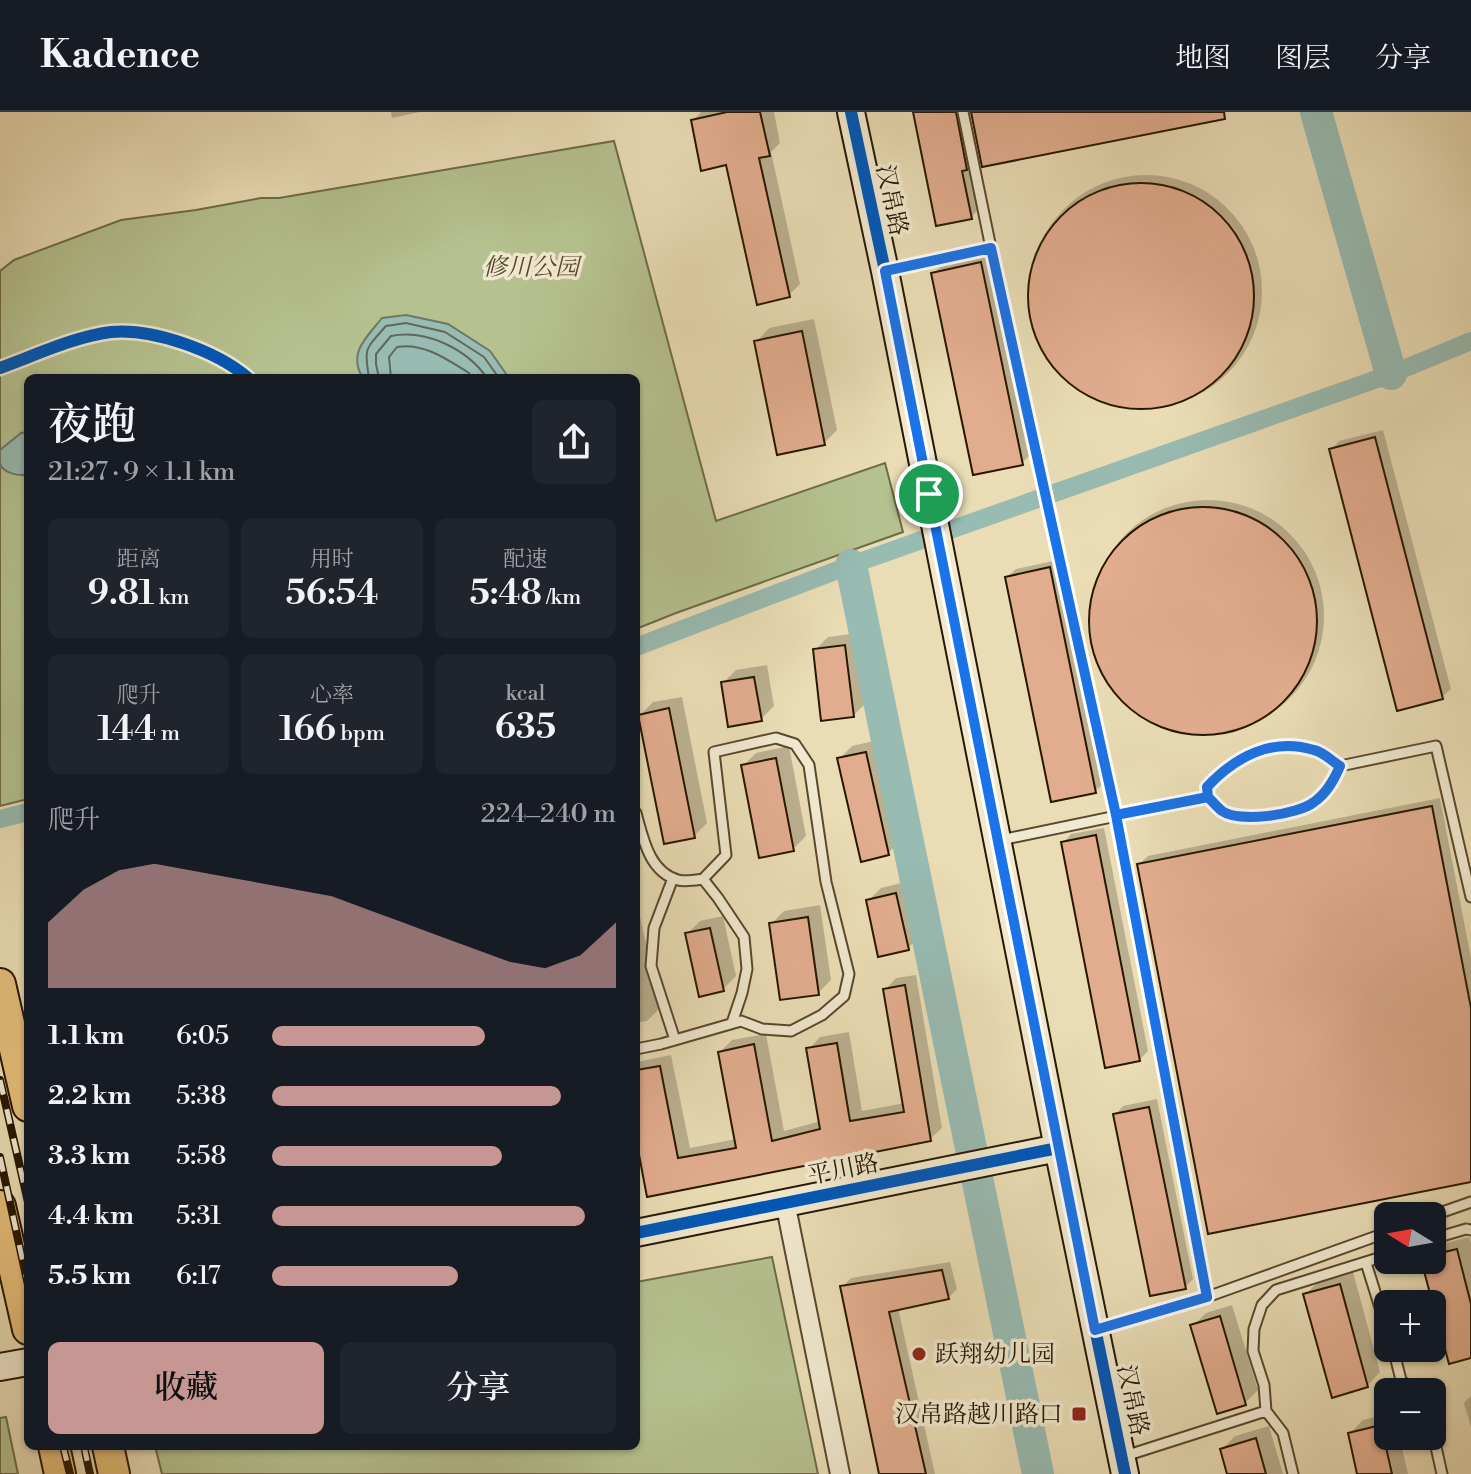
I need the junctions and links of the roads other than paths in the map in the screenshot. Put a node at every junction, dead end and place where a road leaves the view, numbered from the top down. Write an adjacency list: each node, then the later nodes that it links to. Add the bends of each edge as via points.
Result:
1 (851, 112): 4 (street, 汉帛路)
2 (963, 112): 3 (lane)
3 (991, 248): 4 (lane); 7 (lane)
4 (885, 271): 9 (street, 汉帛路)
5 (1340, 766): 6 (lane, via 1316,750 1262,749 1221,773 1207,787); 6 (lane, via 1312,805 1277,815 1241,818 1222,812); 12 (lane, via 1436,746)
6 (1208, 797): 7 (lane)
7 (1116, 815): 9 (lane); 30 (lane)
8 (640, 827): 10 (lane, via 659,870)
9 (997, 841): 18 (street, 汉帛路)
10 (673, 878): 11 (lane); 15 (lane, via 654,928 651,966)
11 (703, 879): 14 (lane, via 744,937 747,969); 14 (lane, via 726,855 714,752 776,738 795,744 809,765 847,985 844,996 822,1015 791,1031)
12 (1471, 897)
13 (0, 984): 17 (main road)
14 (732, 1023): 15 (lane)
15 (675, 1040): 16 (lane)
16 (640, 1048)
17 (24, 1089)
18 (1048, 1150): 19 (street, 平川路); 32 (street, 汉帛路)
19 (785, 1202): 24 (street, 平川路); 42 (street)
20 (1471, 1202): 22 (lane)
21 (0, 1206): 31 (main road)
22 (1446, 1211)
23 (1471, 1230): 25 (lane)
24 (640, 1232)
25 (1446, 1235)
26 (1374, 1237): 30 (lane)
27 (1374, 1260): 28 (lane)
28 (1366, 1263): 29 (lane); 35 (lane, via 1276,1290 1262,1305 1253,1351)
29 (1374, 1290)
30 (1207, 1297): 32 (lane)
31 (24, 1311)
32 (1095, 1330): 39 (street, 汉帛路)
33 (24, 1363): 34 (street)
34 (0, 1367)
35 (1266, 1411): 39 (lane); 43 (lane, via 1283,1433)
36 (55, 1450): 40 (main road)
37 (109, 1450): 41 (main road)
38 (1437, 1450): 44 (lane)
39 (1124, 1465)
40 (60, 1474)
41 (114, 1474)
42 (840, 1474)
43 (1293, 1474)
44 (1442, 1474)

